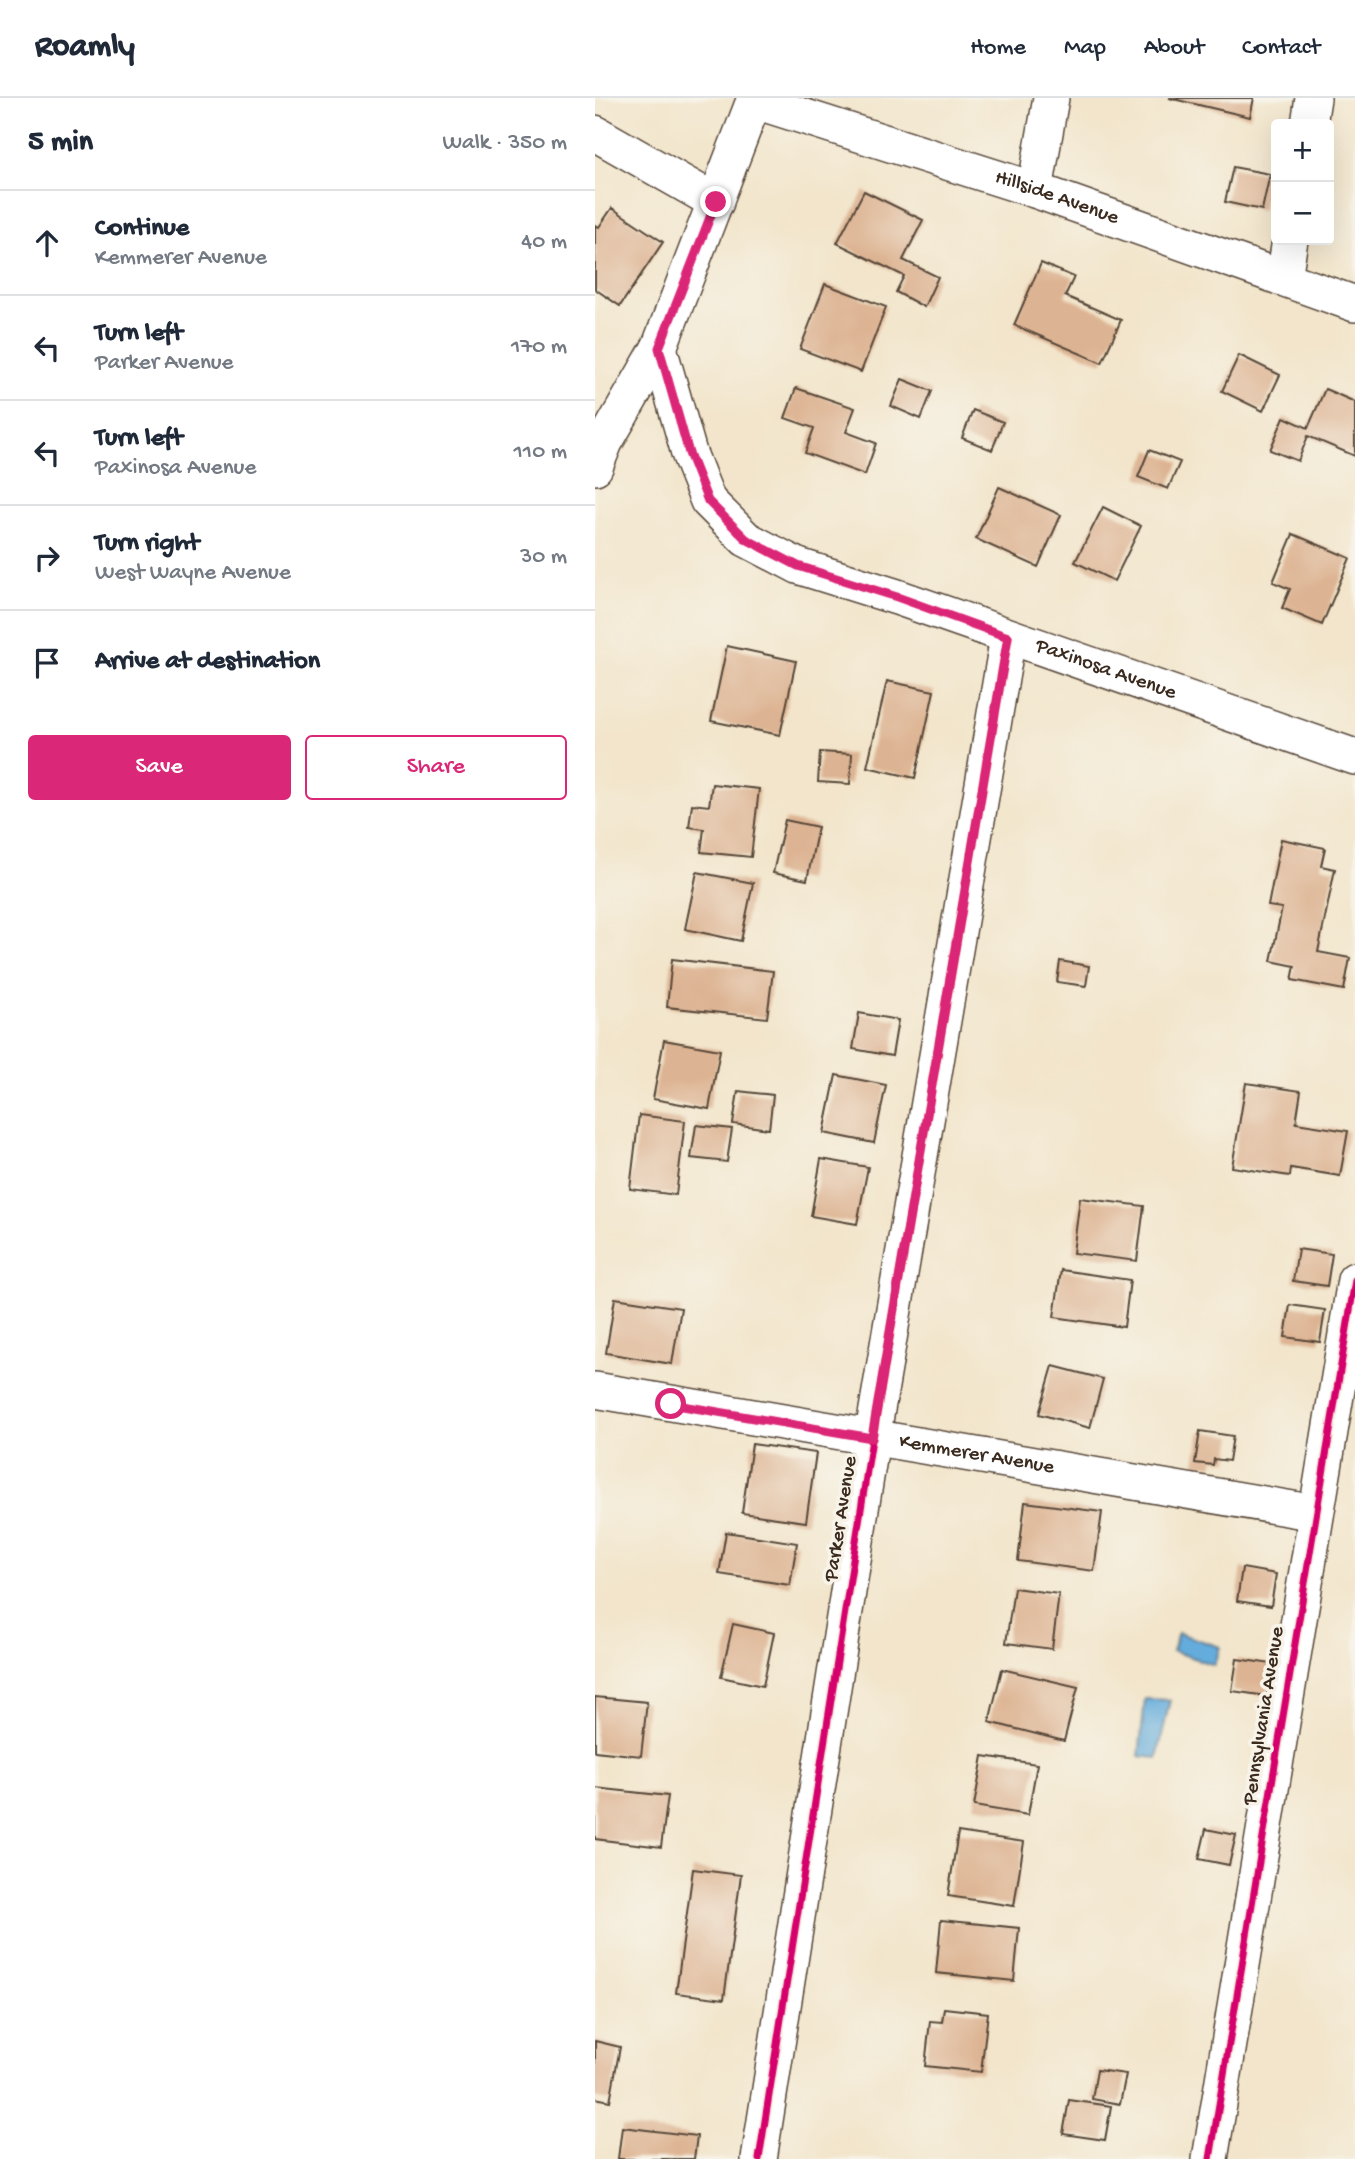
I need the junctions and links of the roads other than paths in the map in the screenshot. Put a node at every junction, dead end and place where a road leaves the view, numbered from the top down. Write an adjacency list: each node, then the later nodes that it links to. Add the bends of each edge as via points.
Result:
1 (1051, 98): 6 (street)
2 (1313, 98): 4 (street)
3 (755, 100): 6 (street, Hillside Avenue); 7 (street)
4 (1310, 119)
5 (595, 133): 7 (street)
6 (1035, 190): 9 (street, Hillside Avenue)
7 (716, 202): 11 (street)
8 (1289, 245): 9 (street)
9 (1283, 278): 10 (street, Hillside Avenue)
10 (1355, 304)
11 (659, 348): 12 (street); 13 (street, Paxinosa Avenue, via 708,501 746,539 798,566)
12 (595, 467)
13 (1008, 637): 14 (street, Paxinosa Avenue); 17 (street, Parker Avenue)
14 (1355, 757)
15 (1355, 1280): 18 (street, Pennsylvania Avenue)
16 (595, 1391): 17 (street, Kemmerer Avenue)
17 (872, 1438): 18 (street, Kemmerer Avenue); 19 (street, Parker Avenue)
18 (1316, 1513): 20 (street, Pennsylvania Avenue)
19 (759, 2159)
20 (1210, 2159)

